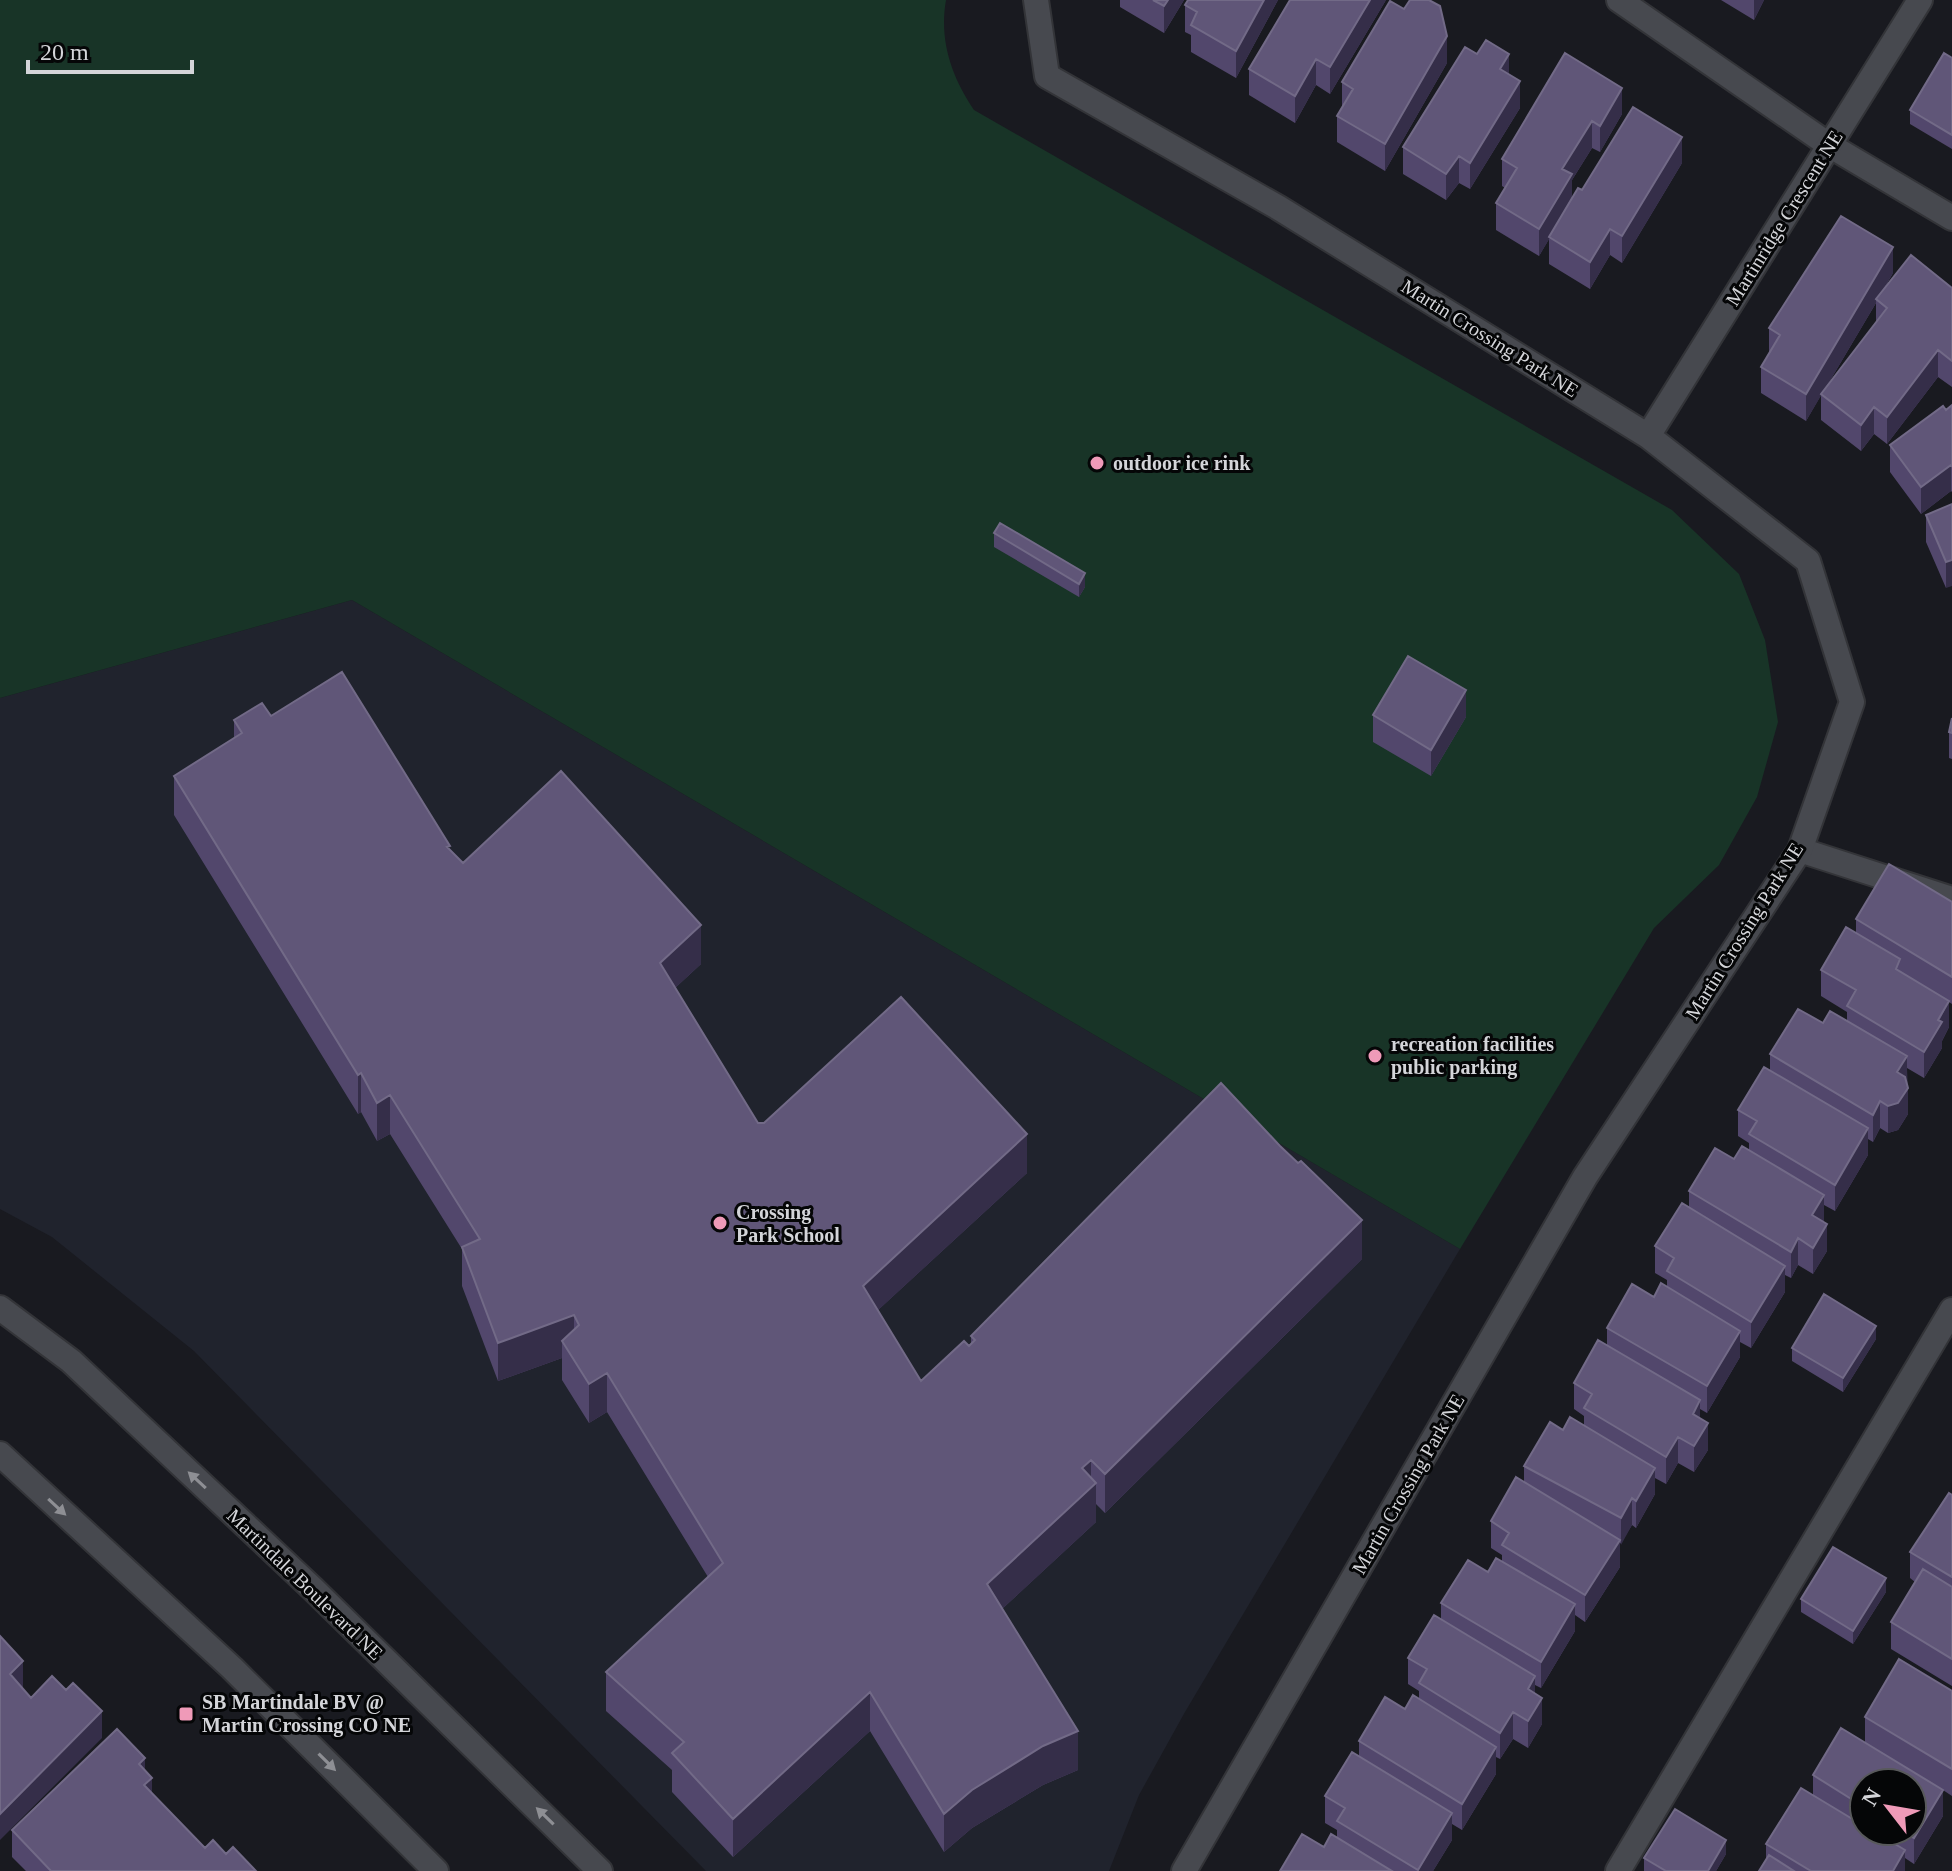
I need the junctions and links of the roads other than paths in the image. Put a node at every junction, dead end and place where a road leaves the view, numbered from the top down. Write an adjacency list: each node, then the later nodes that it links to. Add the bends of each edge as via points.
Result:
1 (1036, 0): 6 (street, Martin Crossing Park NE, via 1047,76 1279,208)
2 (1619, 0): 4 (street)
3 (1920, 0): 4 (street, Martinridge Crescent NE)
4 (1829, 145): 5 (street); 6 (street, Martinridge Crescent NE)
5 (1952, 218)
6 (1648, 436): 7 (street, Martin Crossing Park NE, via 1808,561 1852,702)
7 (1800, 850): 8 (street); 14 (street, Martin Crossing Park NE, via 1585,1177)
8 (1952, 899)
9 (0, 1308): 13 (street, Martindale Boulevard NE, one-way to 9, via 71,1361)
10 (1952, 1310): 15 (street)
11 (0, 1454): 12 (street, one-way to 12, via 232,1668)
12 (436, 1871)
13 (600, 1871)
14 (1184, 1871)
15 (1618, 1871)

